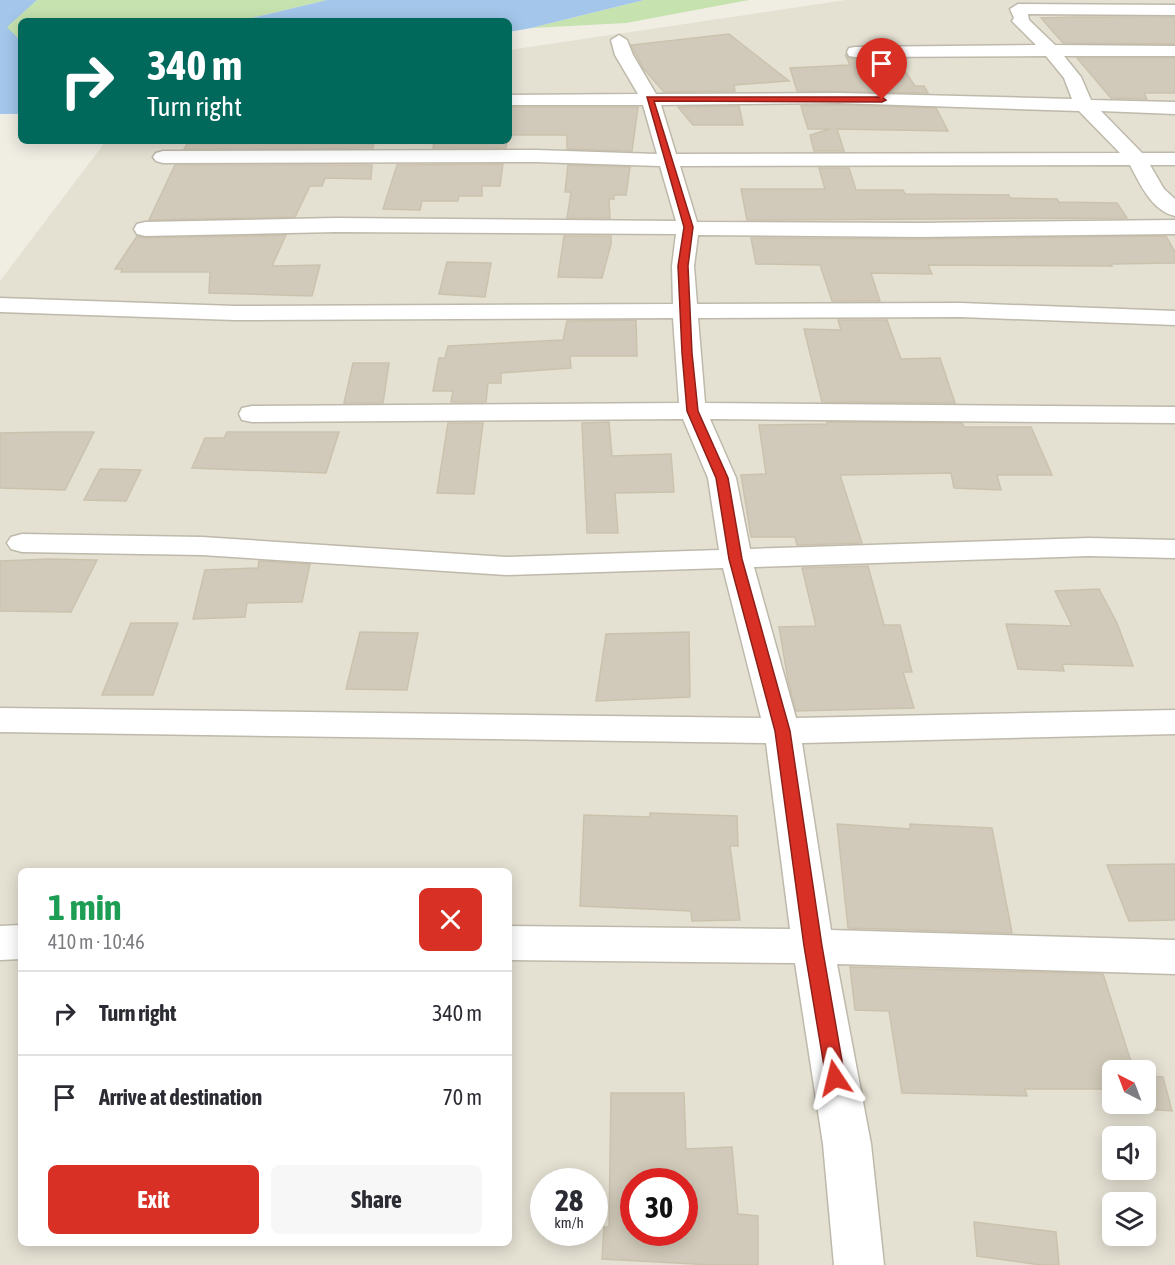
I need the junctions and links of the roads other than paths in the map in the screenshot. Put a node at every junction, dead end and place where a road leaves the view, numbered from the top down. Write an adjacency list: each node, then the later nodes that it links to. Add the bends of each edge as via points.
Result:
1 (1175, 10): 3 (street, via 1018,9 1020,21)
2 (619, 40): 6 (street)
3 (1050, 50): 4 (street); 5 (street); 8 (street, via 1072,77)
4 (1175, 51)
5 (855, 52)
6 (650, 98): 7 (street); 8 (street, via 839,98); 13 (street)
7 (512, 100)
8 (1084, 105): 9 (street); 11 (street)
9 (1175, 108)
10 (163, 157): 13 (street, via 536,156)
11 (1137, 159): 12 (street); 13 (street); 14 (street, via 1155,192)
12 (1175, 159)
13 (666, 160): 15 (street)
14 (1175, 210)
15 (688, 227): 16 (street); 17 (street); 19 (street, via 683,266)
16 (1175, 227)
17 (145, 228)
18 (0, 305): 19 (street, via 235,313)
19 (685, 309): 20 (street, via 961,310); 21 (street)
20 (1175, 318)
21 (693, 411): 22 (street); 23 (street); 26 (street, via 722,478)
22 (252, 414)
23 (1175, 415)
24 (22, 543): 26 (street, via 202,546 506,566)
25 (1175, 549): 26 (street, via 1089,547)
26 (735, 559): 29 (street)
27 (0, 720): 29 (street)
28 (1175, 722): 29 (street)
29 (782, 731): 33 (street)
30 (18, 942): 31 (street)
31 (0, 943)
32 (512, 943): 33 (street)
33 (813, 946): 34 (street); 35 (street, via 847,1144)
34 (1175, 957)
35 (860, 1265)

